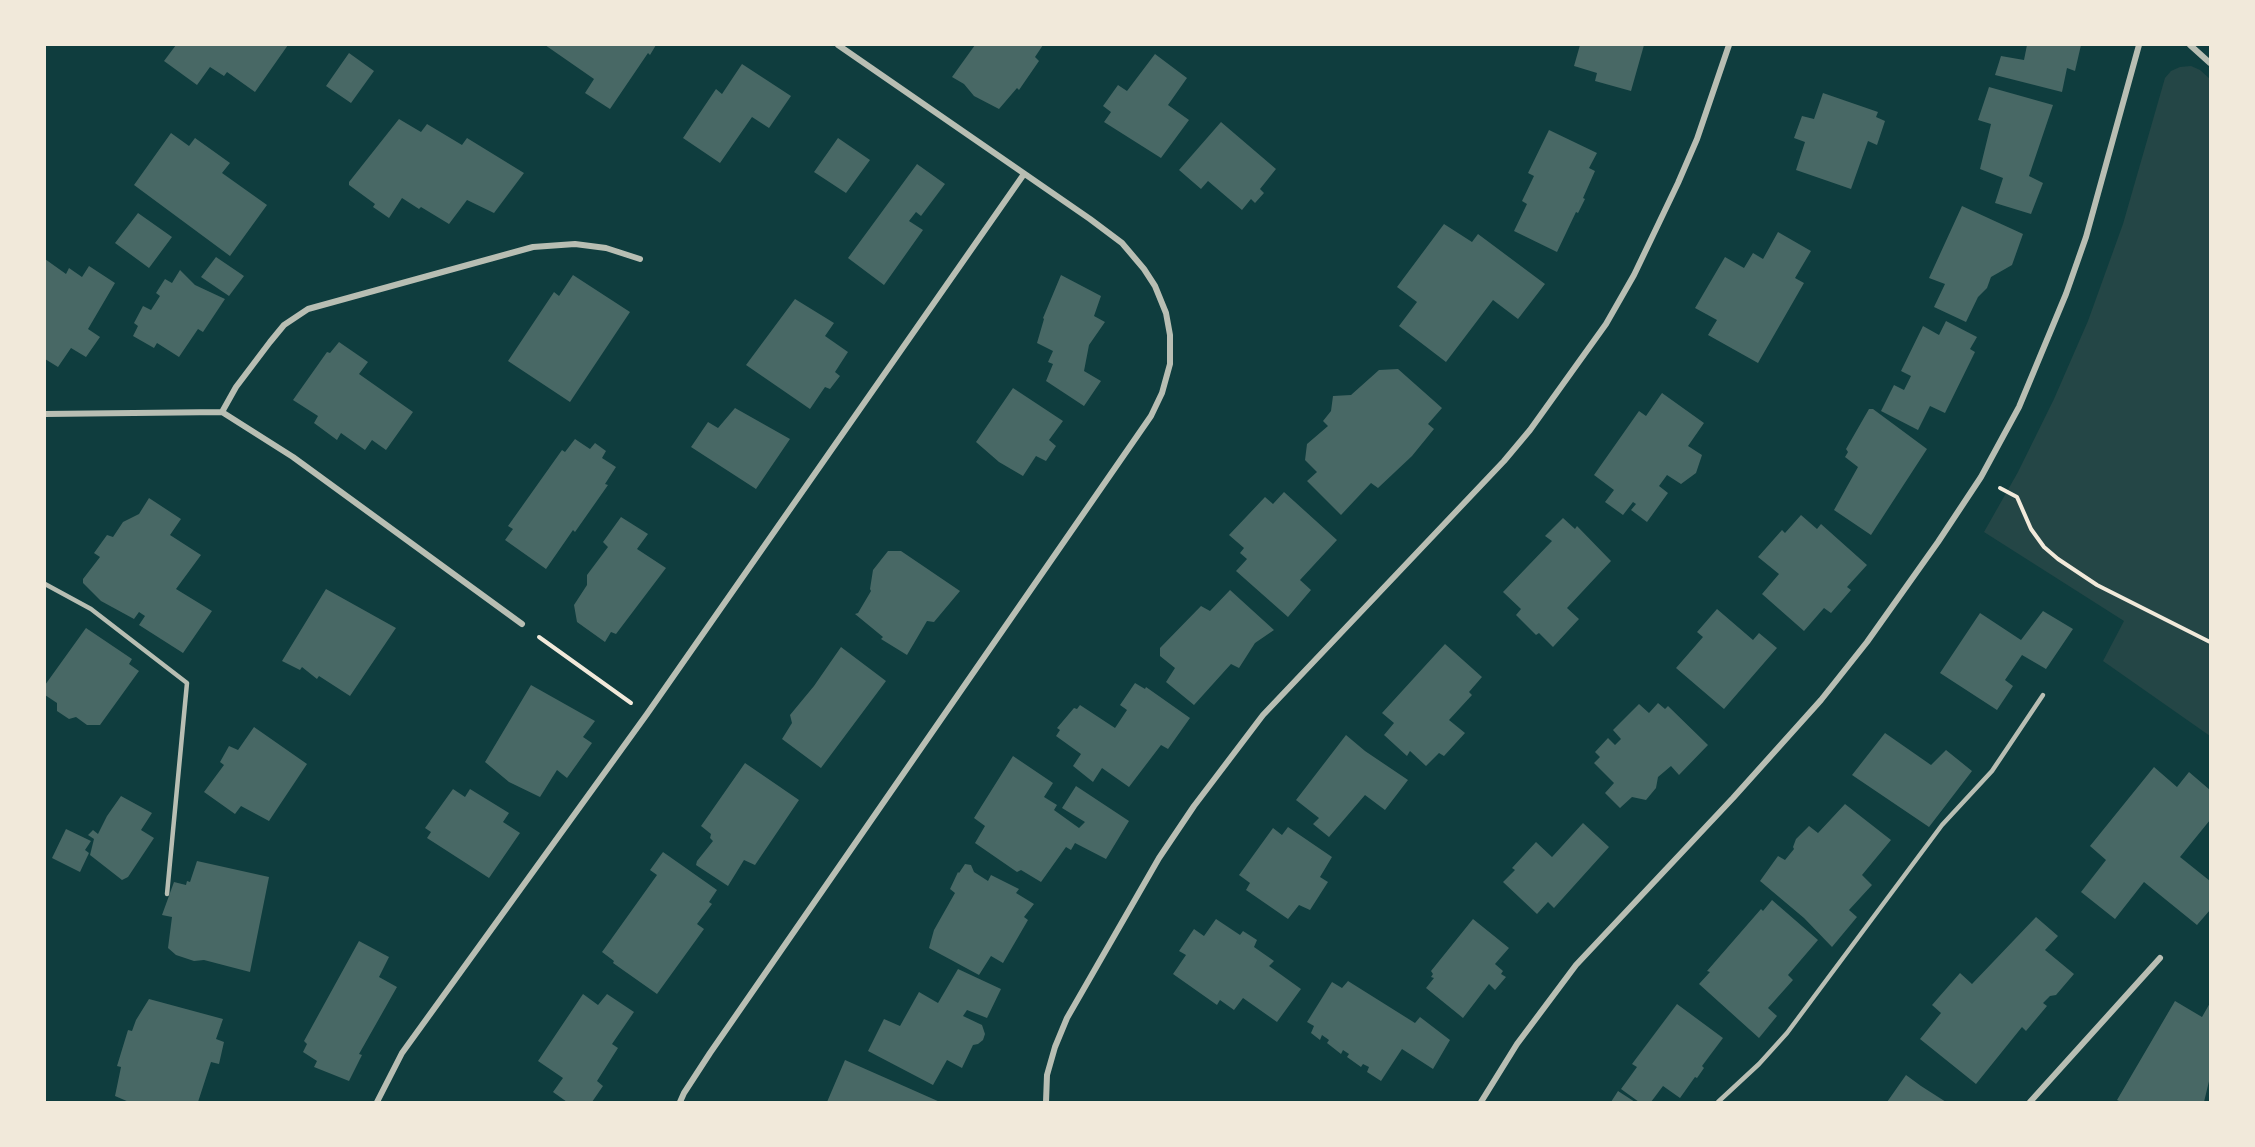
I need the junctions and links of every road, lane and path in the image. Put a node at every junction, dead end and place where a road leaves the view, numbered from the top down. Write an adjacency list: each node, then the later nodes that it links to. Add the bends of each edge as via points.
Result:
1 (838, 45): 6 (street)
2 (1729, 45): 20 (street, via 1683,172 1634,275 1605,324 1517,446 1263,715 1194,806 1159,858 1067,1018 1047,1075)
3 (2139, 45): 21 (street, via 2086,237 2066,294 2019,407 1980,477 1873,633 1827,691 1576,965 1517,1044)
4 (2190, 45): 5 (street)
5 (2210, 63)
6 (1024, 174): 15 (street); 19 (street, via 1122,243 1155,286 1170,335 1170,364 1162,393 1151,416 710,1053)
7 (640, 259): 8 (street, via 606,248 575,244 533,247 308,309 284,325 236,387)
8 (222, 412): 9 (street); 12 (street, via 293,457)
9 (45, 414)
10 (2017, 497): 13 (path, via 2031,530 2058,559 2097,585)
11 (45, 584): 16 (lane, via 91,609 187,683)
12 (522, 624): 15 (path)
13 (2210, 642)
14 (2043, 695): 22 (lane, via 1992,771 1942,825 1787,1033)
15 (647, 714): 18 (street, via 402,1053)
16 (167, 894)
17 (2160, 958): 23 (street)
18 (377, 1102)
19 (680, 1102)
20 (1046, 1102)
21 (1481, 1102)
22 (1718, 1102)
23 (2030, 1102)

